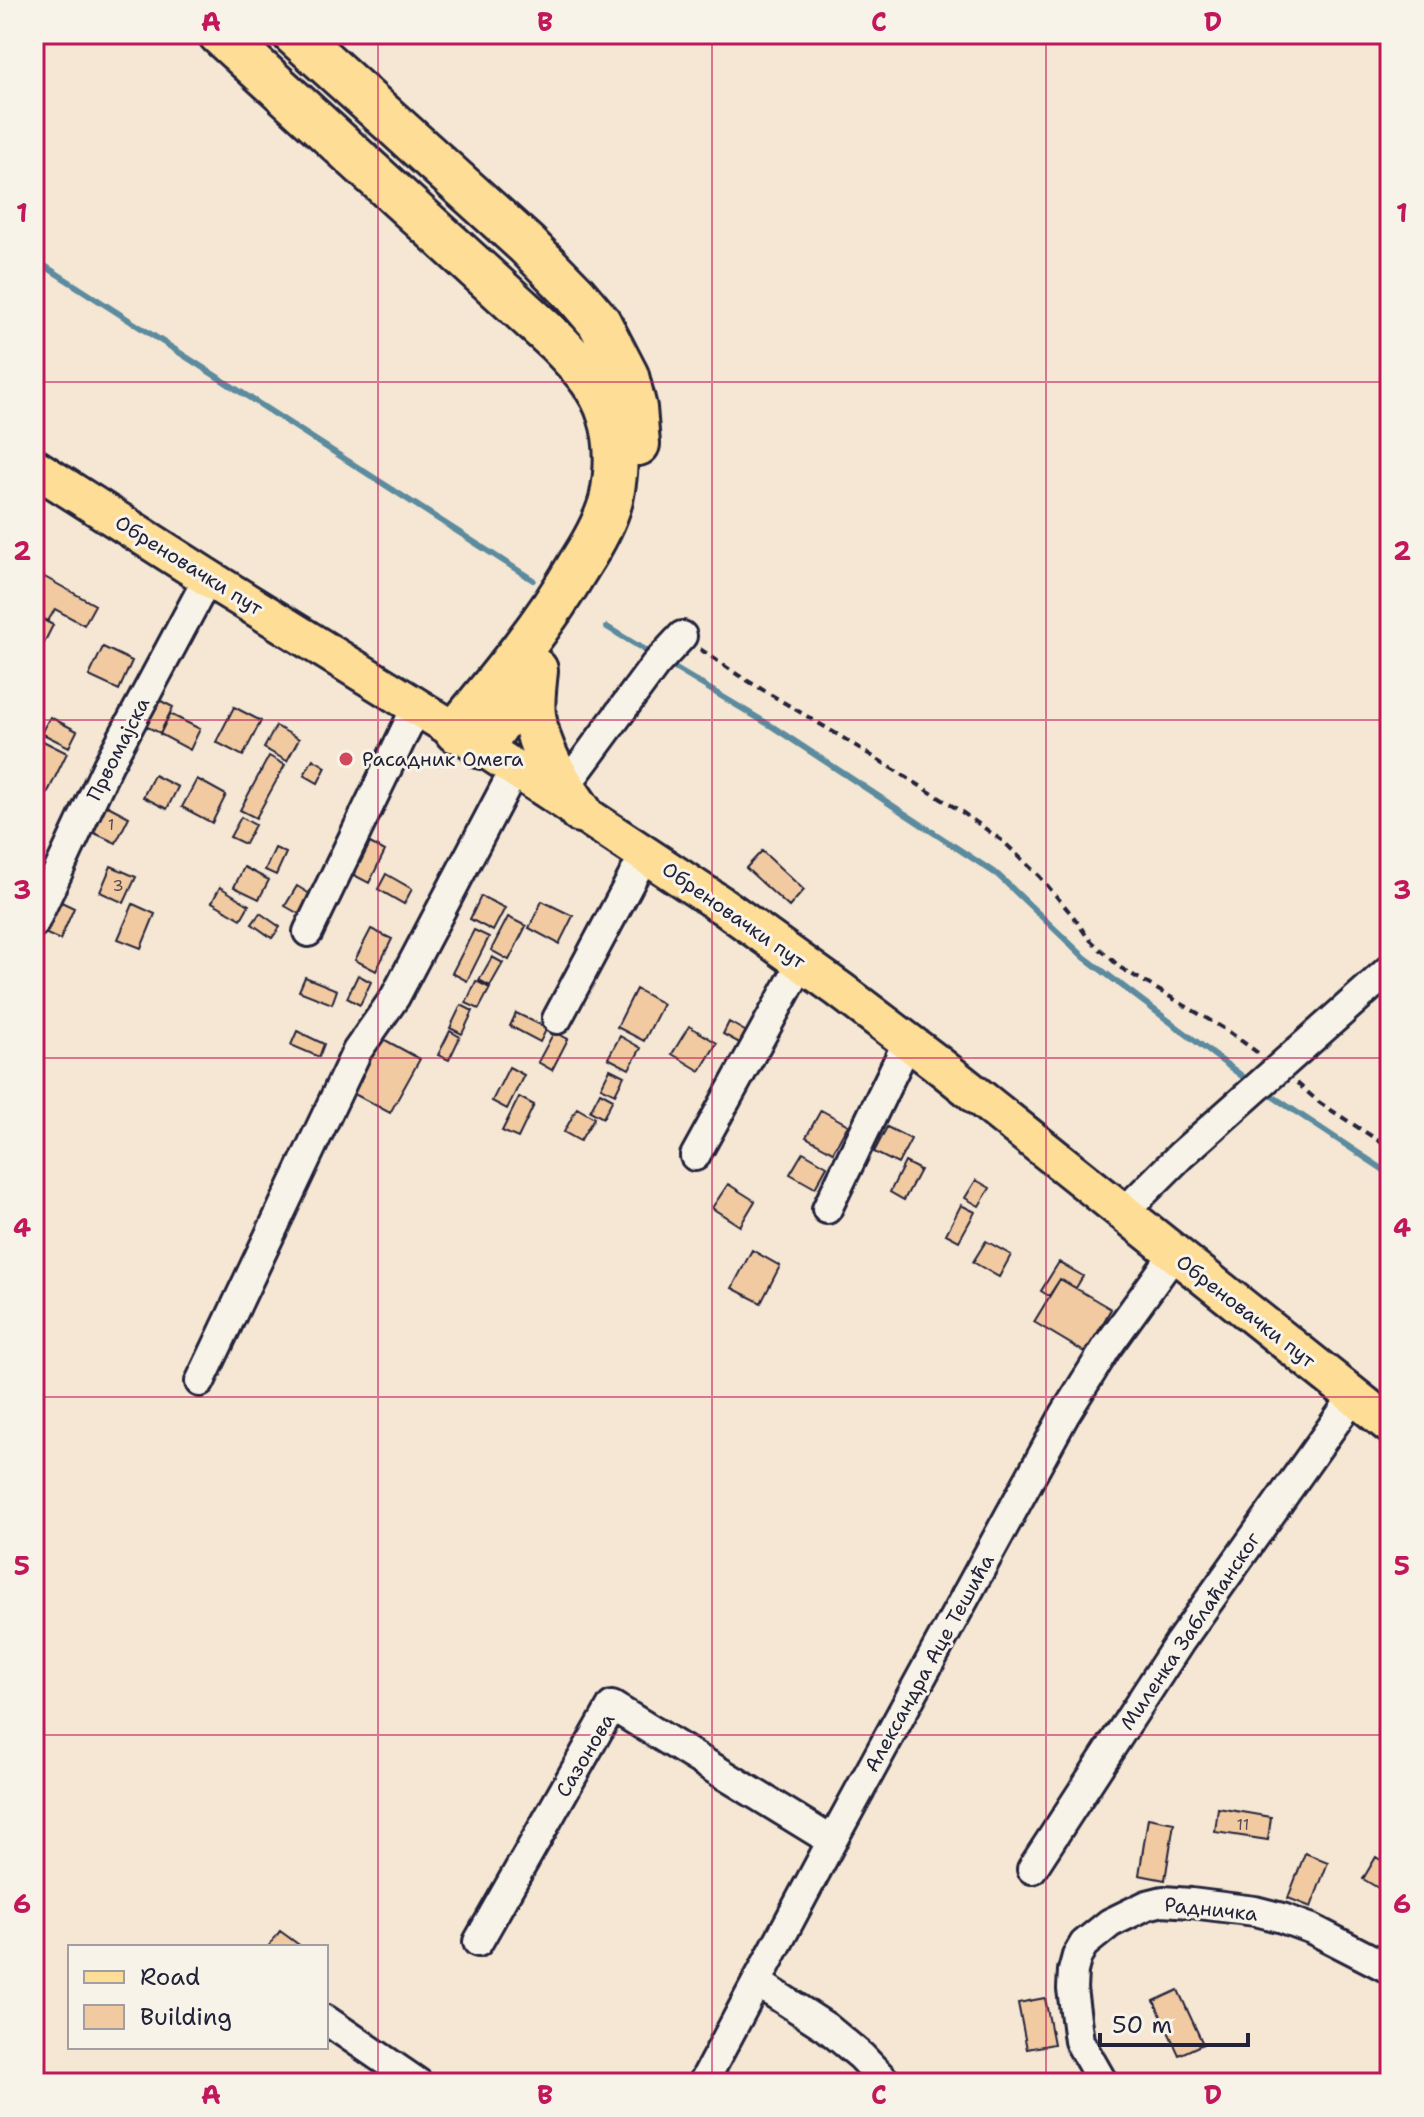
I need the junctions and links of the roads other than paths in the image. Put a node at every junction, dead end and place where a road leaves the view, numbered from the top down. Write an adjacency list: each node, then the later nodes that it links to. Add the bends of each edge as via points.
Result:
1 (220, 34): 8 (highway, via 557,342 599,389 610,415 616,474 610,503 595,538 525,648)
2 (294, 34): 6 (highway, via 575,294 599,322 627,376 638,438 630,496 604,558)
3 (34, 467): 4 (main road, Обреновачки пут)
4 (208, 578): 7 (main road, Обреновачки пут); 11 (street, Првомајска, via 108,765)
5 (669, 650): 9 (street, via 576,772)
6 (536, 670): 8 (highway); 9 (highway, via 534,714 544,749)
7 (417, 706): 8 (main road, Обреновачки пут); 12 (street)
8 (485, 749): 9 (main road, Обреновачки пут); 21 (street, via 395,997 357,1051)
9 (570, 797): 10 (main road, Обреновачки пут)
10 (645, 854): 13 (main road, Обреновачки пут); 15 (street)
11 (34, 923)
12 (308, 932)
13 (802, 962): 16 (main road, Обреновачки пут); 17 (street)
14 (1390, 969): 19 (street)
15 (557, 1019)
16 (908, 1041): 18 (street); 19 (main road, Обреновачки пут)
17 (695, 1156)
18 (827, 1209)
19 (1124, 1212): 20 (main road, Обреновачки пут)
20 (1174, 1254): 22 (main road, Обреновачки пут); 24 (street, Александра Аце Тешића, via 1065,1414)
21 (200, 1382)
22 (1354, 1396): 23 (main road, Обреновачки пут); 25 (street, Миленка Заблаћанског, via 1179,1643)
23 (1390, 1425)
24 (832, 1841): 26 (street, Сазонова, via 612,1706); 28 (street, Александра Аце Тешића)
25 (1032, 1869)
26 (478, 1942)
27 (1390, 1969): 33 (street, Радничка, via 1282,1918 1191,1903 1147,1905 1110,1923 1084,1944 1073,1971 1079,2041)
28 (758, 1983): 31 (street, Александра Аце Тешића); 32 (street, via 826,2027)
29 (328, 2021): 30 (street)
30 (418, 2083)
31 (703, 2083)
32 (887, 2083)
33 (1103, 2083)

